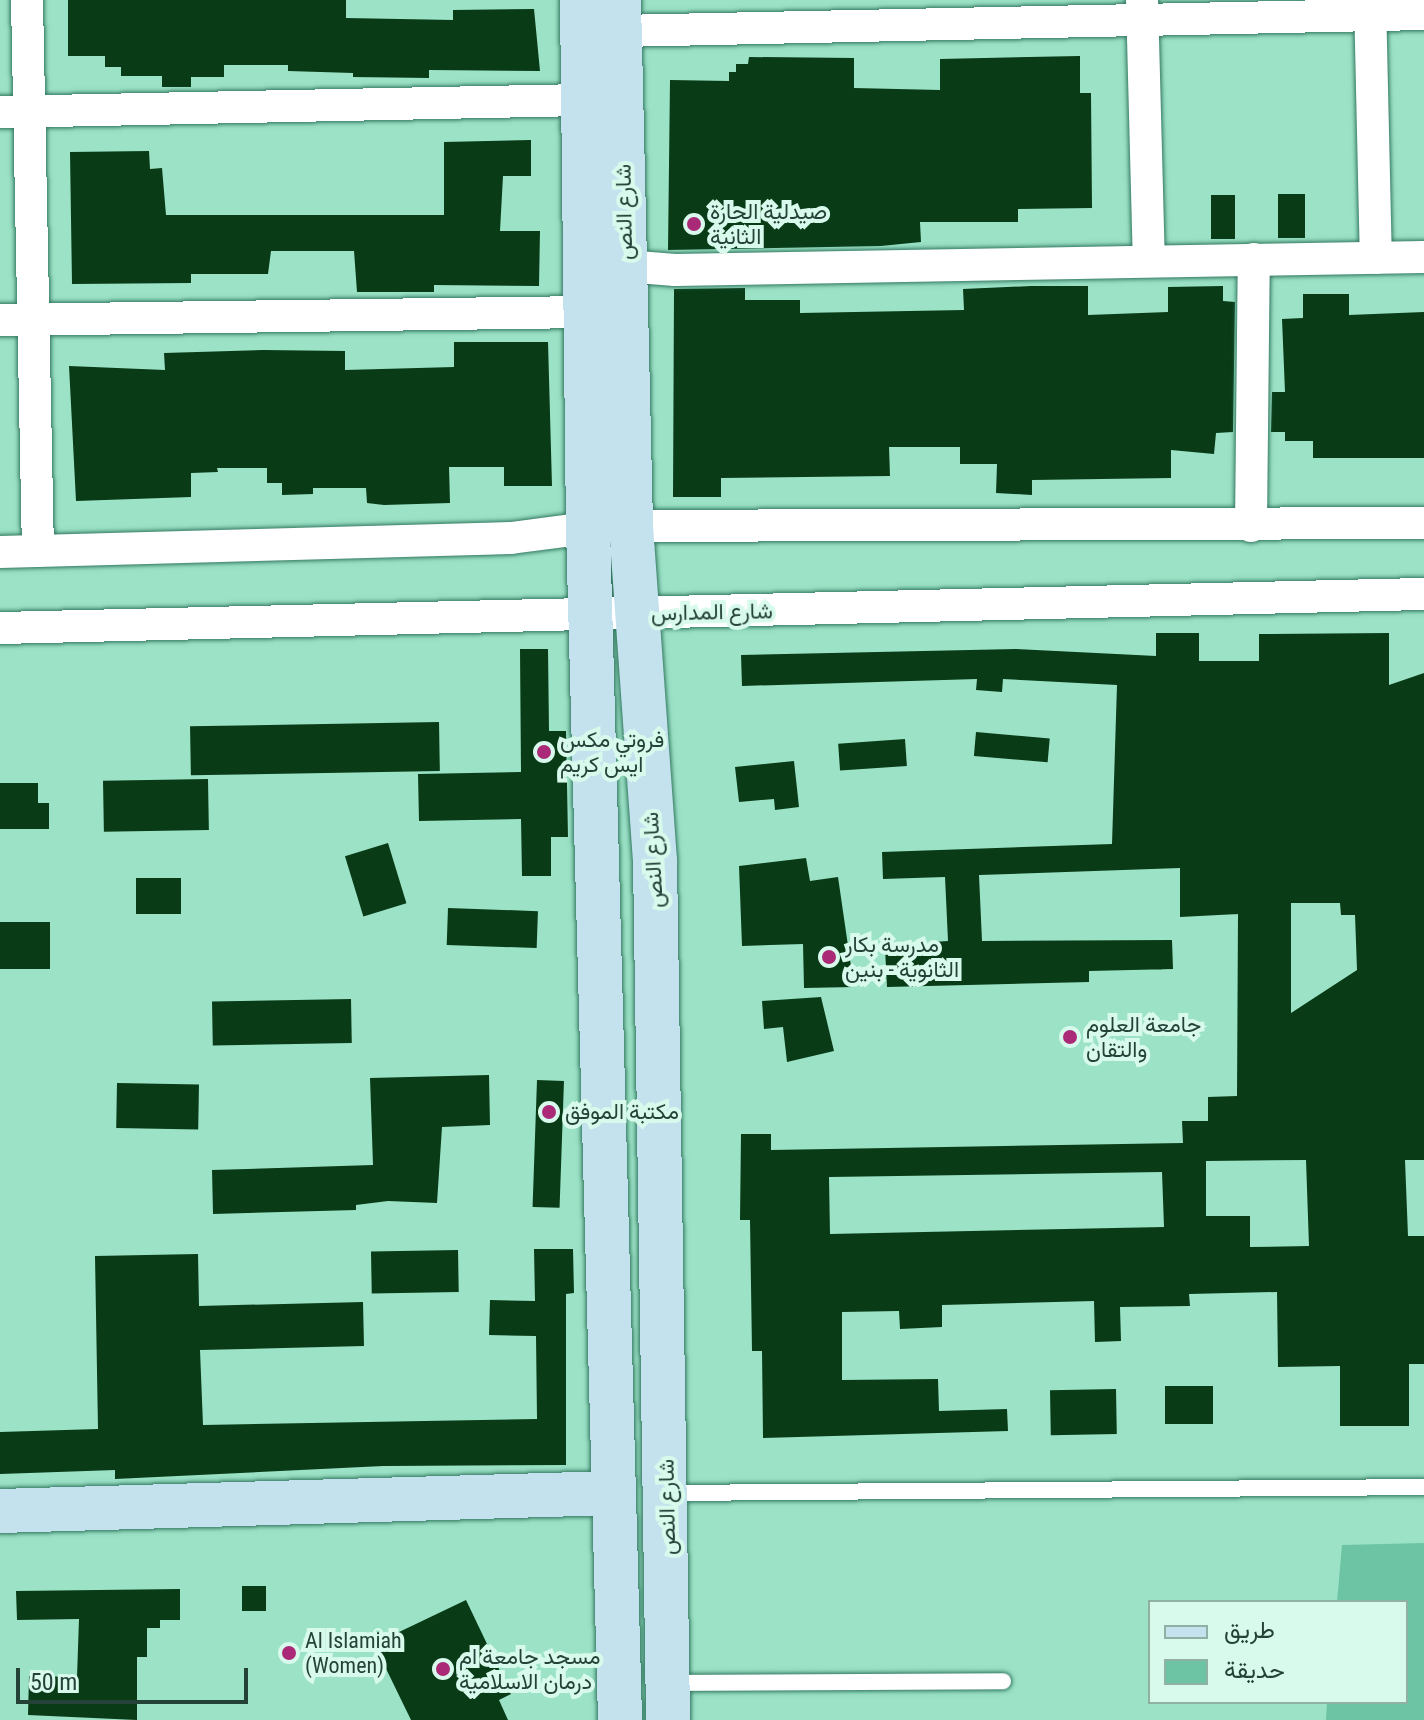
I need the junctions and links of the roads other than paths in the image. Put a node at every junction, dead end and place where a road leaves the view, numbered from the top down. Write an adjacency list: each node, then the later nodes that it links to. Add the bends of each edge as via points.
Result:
1 (27, 0): 8 (street)
2 (582, 0): 7 (main road, شارع النص)
3 (1370, 8): 4 (street); 5 (street); 10 (street)
4 (1142, 10): 6 (street); 12 (street)
5 (1424, 14)
6 (619, 15): 13 (main road, شارع النص)
7 (582, 100): 8 (street); 14 (main road, شارع النص)
8 (14, 111): 15 (street)
9 (1424, 257): 10 (street)
10 (1376, 258): 11 (street)
11 (1254, 259): 12 (street); 19 (street)
12 (1149, 260): 13 (street, via 675,270)
13 (625, 266): 18 (main road, شارع النص)
14 (586, 312): 15 (street); 20 (main road, شارع النص)
15 (34, 319): 16 (street); 21 (street)
16 (0, 320)
17 (1424, 523): 19 (street)
18 (631, 526): 19 (street); 25 (main road, شارع النص)
19 (1251, 526)
20 (588, 528): 21 (street, via 511,538); 24 (main road, شارع النص)
21 (38, 551): 22 (street)
22 (0, 552)
23 (1424, 594): 25 (street, شارع المدارس)
24 (593, 613): 25 (street, شارع المدارس); 26 (street, شارع المدارس); 28 (main road, شارع النص)
25 (636, 614): 29 (main road, شارع النص, via 655,860)
26 (0, 628)
27 (1424, 1487): 29 (lane)
28 (614, 1493): 30 (main road); 33 (main road, شارع النص)
29 (667, 1493): 32 (main road, شارع النص)
30 (0, 1511)
31 (1003, 1681): 32 (lane)
32 (668, 1701)
33 (620, 1720)

